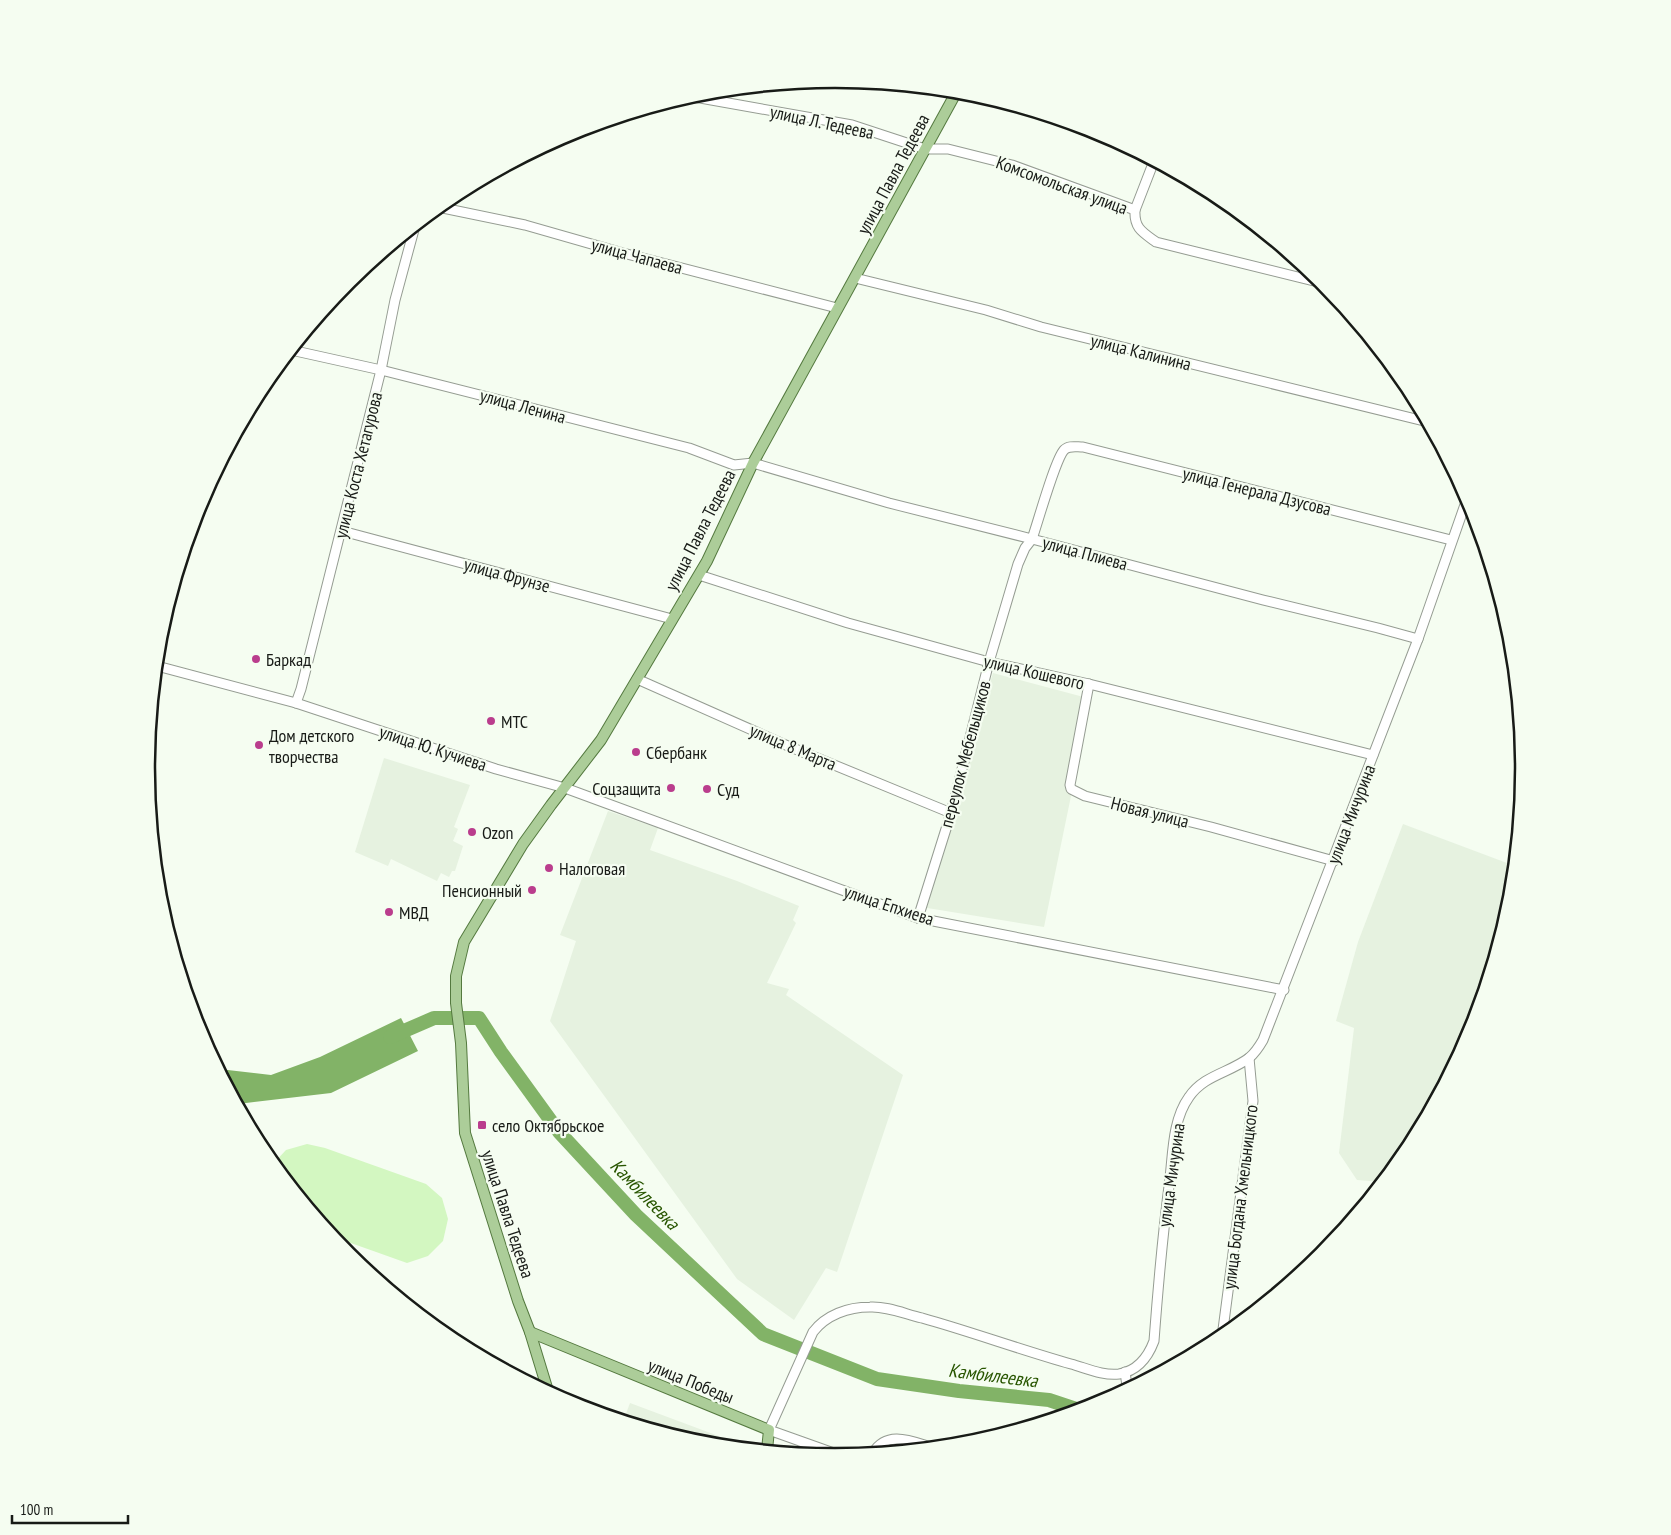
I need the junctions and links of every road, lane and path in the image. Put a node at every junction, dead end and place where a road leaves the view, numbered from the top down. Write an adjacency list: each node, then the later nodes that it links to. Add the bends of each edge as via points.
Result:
1 (953, 98): 3 (main road, улица Павла Тедеева)
2 (710, 100): 3 (street, улица Л. Тедеева, via 852,125)
3 (925, 148): 6 (street, Комсомольская улица, via 948,149 1012,165); 8 (main road, улица Павла Тедеева)
4 (1152, 166): 6 (street)
5 (448, 209): 10 (street, улица Чапаева, via 525,226)
6 (1135, 210): 9 (street, Комсомольская улица, via 1135,220 1142,232 1156,242)
7 (412, 236): 12 (street, улица Коста Хетагурова, via 395,300)
8 (855, 278): 10 (main road, улица Павла Тедеева); 13 (street, улица Калинина)
9 (1308, 280)
10 (837, 308): 15 (main road, улица Павла Тедеева)
11 (298, 352): 12 (street, улица Ленина)
12 (382, 370): 15 (street, улица Ленина, via 689,448 734,465); 17 (street, улица Коста Хетагурова)
13 (1419, 420)
14 (1064, 451): 18 (street, переулок Мебельщиков); 19 (street, улица Генерала Дзусова, via 1070,447 1083,447)
15 (753, 463): 18 (street, улица Плиева, via 889,503); 20 (main road, улица Павла Тедеева)
16 (1464, 507): 19 (street, улица Мичурина)
17 (342, 531): 21 (street, улица Фрунзе); 27 (street, улица Коста Хетагурова)
18 (1032, 539): 22 (street, улица Плиева); 23 (street, переулок Мебельщиков, via 1018,564)
19 (1452, 540): 22 (street, улица Мичурина)
20 (699, 575): 21 (main road, улица Павла Тедеева); 23 (street, улица Кошевого, via 848,623)
21 (672, 619): 25 (main road, улица Павла Тедеева)
22 (1418, 639): 28 (street, улица Мичурина)
23 (989, 662): 26 (street, улица Кошевого); 30 (street, переулок Мебельщиков)
24 (163, 668): 27 (street, улица Ю. Кучиева)
25 (636, 678): 29 (main road, улица Павла Тедеева, via 602,740); 30 (street, улица 8 Марта, via 788,746)
26 (1088, 684): 28 (street, улица Кошевого); 31 (street, Новая улица, via 1071,789 1085,796)
27 (296, 703): 29 (street, улица Ю. Кучиева, via 496,769)
28 (1373, 755): 31 (street, улица Мичурина)
29 (565, 788): 32 (street, улица Епхиева); 36 (main road, улица Павла Тедеева, via 523,844 464,942 456,976 465,1133)
30 (951, 813): 32 (street, переулок Мебельщиков)
31 (1334, 861): 33 (street, улица Мичурина)
32 (918, 918): 33 (street, улица Епхиева)
33 (1284, 990): 34 (street, улица Мичурина, via 1263,1040)
34 (1249, 1058): 35 (street, улица Богдана Хмельницкого, via 1253,1101); 37 (street, улица Мичурина, via 1201,1084 1180,1112 1166,1209 1154,1341 1140,1364)
35 (1224, 1325)
36 (530, 1332): 38 (main road, улица Павла Тедеева); 40 (main road, улица Победы)
37 (1125, 1372): 39 (street); 40 (street, via 1102,1373 888,1309 872,1306 854,1308 842,1311 816,1328)
38 (545, 1382)
39 (1126, 1382)
40 (769, 1430): 42 (main road); 44 (street, улица Победы)
41 (917, 1443): 43 (street, via 891,1438)
42 (768, 1444)
43 (879, 1446)
44 (817, 1447)

